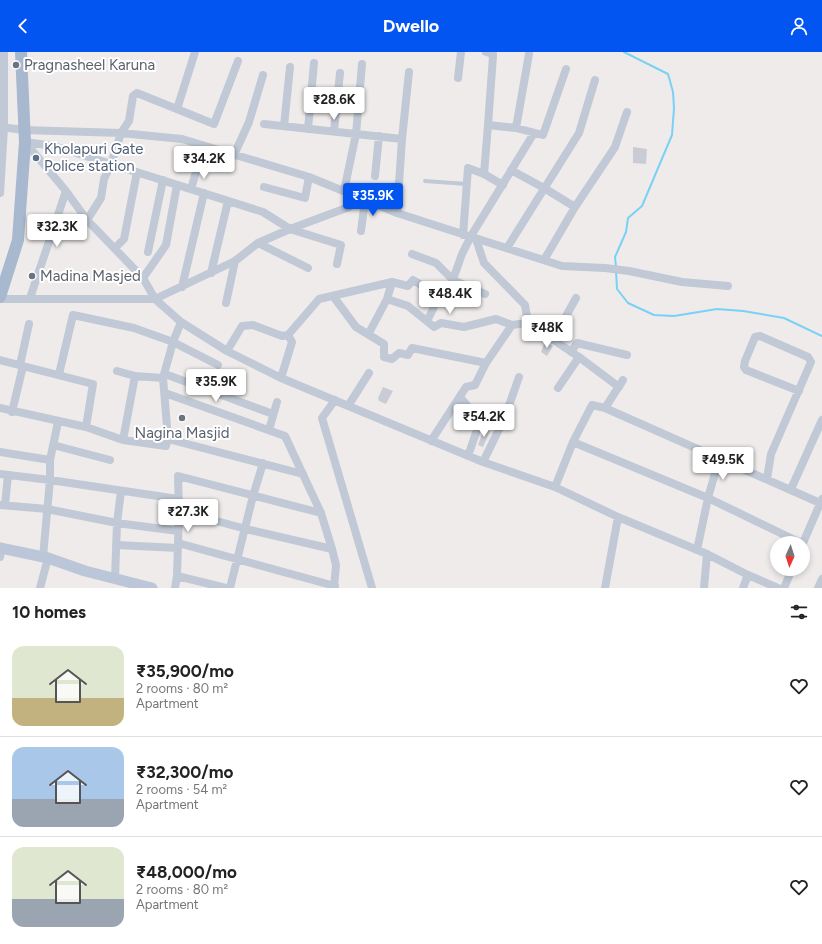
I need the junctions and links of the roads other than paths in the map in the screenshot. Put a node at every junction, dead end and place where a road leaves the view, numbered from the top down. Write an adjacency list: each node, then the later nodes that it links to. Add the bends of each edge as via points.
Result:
1 (4, 52): 22 (street)
2 (21, 52): 25 (main road)
3 (195, 52): 17 (street)
4 (461, 52): 15 (street)
5 (486, 52): 20 (street, via 493,54)
6 (529, 54): 23 (street)
7 (238, 61): 17 (street, via 214,124)
8 (314, 63): 24 (street)
9 (362, 64): 29 (street)
10 (290, 67): 21 (street)
11 (566, 68): 28 (street, via 543,135)
12 (410, 72): 31 (street)
13 (340, 73): 26 (street)
14 (263, 75): 33 (street, via 249,122)
15 (458, 78)
16 (595, 80): 47 (street, via 579,133)
17 (177, 109): 27 (street, via 137,93 133,96 129,121)
18 (627, 112): 56 (street, via 615,147)
19 (264, 124): 21 (street)
20 (488, 125): 23 (street); 38 (street)
21 (284, 126): 24 (street)
22 (2, 128): 25 (street); 51 (street)
23 (516, 128): 28 (street)
24 (308, 129): 26 (street)
25 (24, 130): 27 (street); 32 (main road)
26 (334, 132): 29 (street)
27 (121, 133): 33 (street, via 182,139); 34 (street)
28 (534, 133): 36 (street)
29 (356, 134): 30 (street); 50 (street)
30 (379, 136): 31 (street); 39 (street)
31 (402, 139): 57 (street)
32 (25, 142): 34 (street, via 54,146); 49 (street); 80 (main road, via 18,240)
33 (234, 155): 40 (street)
34 (111, 164): 37 (street); 58 (street, via 104,179 101,198)
35 (198, 165): 48 (street)
36 (511, 170): 44 (street); 47 (street)
37 (137, 172): 41 (street); 63 (street, via 124,239)
38 (484, 174): 43 (street, via 468,168); 44 (street)
39 (375, 176)
40 (309, 177): 46 (street, via 305,198); 50 (street)
41 (163, 180): 45 (street); 65 (street)
42 (425, 181): 43 (lane)
43 (467, 184): 61 (street)
44 (503, 184): 61 (street)
45 (177, 185): 48 (street); 72 (street, via 166,245)
46 (264, 187)
47 (544, 188): 56 (street); 64 (street)
48 (191, 189): 52 (street)
49 (66, 191): 58 (street); 81 (street)
50 (344, 191): 53 (street)
51 (0, 193)
52 (204, 193): 55 (street); 76 (street)
53 (355, 196): 54 (street); 59 (street, via 349,207)
54 (365, 200): 57 (street); 60 (street)
55 (228, 201): 59 (street, via 263,212); 71 (street)
56 (575, 207): 67 (street)
57 (397, 213): 61 (street)
58 (87, 220): 63 (street)
59 (290, 229): 62 (street); 69 (street, via 341,245)
60 (361, 231)
61 (470, 237): 64 (street); 73 (street); 88 (street, via 484,263 525,304)
62 (258, 243): 68 (street); 70 (street)
63 (115, 248): 72 (street)
64 (507, 248): 67 (street)
65 (148, 252)
66 (412, 254): 73 (street, via 436,263)
67 (544, 260): 75 (street, via 562,266 608,268 682,282)
68 (235, 261): 71 (street); 85 (street)
69 (337, 264)
70 (308, 268)
71 (212, 273): 76 (street)
72 (143, 278): 83 (street)
73 (453, 280): 77 (street); 78 (street, via 446,299)
74 (392, 282): 78 (street, via 408,286 413,280); 79 (street); 84 (street)
75 (728, 286)
76 (182, 287): 83 (street)
77 (485, 294)
78 (440, 295): 86 (street)
79 (333, 296): 91 (street, via 356,327); 92 (street, via 319,299)
80 (0, 298): 81 (street)
81 (30, 298): 83 (street)
82 (576, 298): 93 (street)
83 (155, 299): 87 (street)
84 (387, 299): 86 (street, via 408,306); 91 (street)
85 (226, 303)
86 (427, 321): 90 (street, via 434,327 441,323 464,328 496,319)
87 (181, 322): 94 (street); 95 (street)
88 (528, 323): 90 (street); 93 (street)
89 (29, 324): 101 (street)
90 (512, 325): 100 (street)
91 (369, 333): 100 (street, via 384,344 384,357 392,359 399,353 408,355 412,348)
92 (288, 335): 95 (street, via 282,336 253,325 242,326); 109 (street, via 292,342)
93 (553, 340): 96 (street)
94 (173, 342): 102 (street); 105 (street, via 134,328 73,315); 107 (street)
95 (226, 351): 109 (street)
96 (571, 352): 97 (street, via 577,343); 98 (street)
97 (627, 355)
98 (579, 357): 110 (street); 118 (street, via 621,383)
99 (0, 360): 101 (street)
100 (486, 363): 113 (street, via 475,385 466,387)
101 (21, 365): 105 (street); 119 (street)
102 (218, 365)
103 (117, 371): 106 (street)
104 (369, 373): 116 (street)
105 (59, 374): 123 (street, via 93,384)
106 (135, 376): 107 (street); 126 (street)
107 (164, 376): 112 (street); 120 (street)
108 (519, 377): 135 (street, via 505,417)
109 (280, 378): 114 (street)
110 (558, 388)
111 (799, 391): 111 (street, via 811,364 810,359 760,336 755,337 744,361 744,367); 139 (street, via 771,454)
112 (164, 393): 124 (street); 125 (street)
113 (460, 397): 127 (street); 131 (street, via 479,418)
114 (335, 400): 116 (street); 178 (street, via 322,418)
115 (277, 402): 120 (street)
116 (348, 406): 127 (street)
117 (0, 408): 119 (street)
118 (605, 408): 128 (street, via 592,404); 132 (street)
119 (12, 412): 122 (street)
120 (273, 414): 124 (street)
121 (822, 420): 142 (street)
122 (58, 422): 123 (street); 129 (street)
123 (86, 427): 126 (street)
124 (269, 430): 138 (street, via 285,436)
125 (168, 439): 126 (street, via 166,446); 136 (street)
126 (123, 440)
127 (431, 440): 131 (street)
128 (573, 442): 141 (street); 145 (street)
129 (53, 445): 133 (street); 134 (street)
130 (0, 452): 133 (street)
131 (468, 456): 135 (street)
132 (719, 459): 139 (street); 145 (street)
133 (50, 460): 140 (street)
134 (110, 460)
135 (483, 462): 141 (street)
136 (263, 463): 138 (street); 144 (street)
137 (4, 474): 140 (street); 148 (street)
138 (303, 474): 151 (street)
139 (767, 479): 142 (street)
140 (50, 480): 143 (street); 149 (street)
141 (555, 487): 152 (street)
142 (791, 489): 147 (street)
143 (121, 491): 146 (street); 153 (street)
144 (253, 496): 146 (street, via 178,476); 151 (street); 154 (street)
145 (708, 498): 156 (street); 161 (street)
146 (178, 499): 150 (street)
147 (821, 501): 157 (street)
148 (2, 505): 149 (street)
149 (47, 509): 153 (street); 164 (street)
150 (179, 511): 154 (street); 155 (street)
151 (321, 513): 160 (street)
152 (618, 517): 161 (street); 172 (street)
153 (117, 523): 155 (street); 158 (street)
154 (246, 529): 160 (street); 165 (street)
155 (178, 531): 159 (street)
156 (787, 536)
157 (805, 536)
158 (116, 545): 159 (street); 169 (street)
159 (178, 545): 165 (street); 167 (street)
160 (332, 549): 171 (street, via 336,565)
161 (697, 550): 163 (street)
162 (1, 551): 164 (main road)
163 (707, 554): 166 (street); 179 (street)
164 (45, 558): 169 (main road); 173 (street)
165 (237, 559): 171 (street); 177 (street)
166 (748, 575): 180 (street); 181 (street)
167 (177, 576): 175 (street); 176 (street)
168 (789, 576): 182 (street)
169 (115, 579): 174 (main road)
170 (822, 579): 183 (street)
171 (334, 587)
172 (607, 587)
173 (40, 588)
174 (152, 588)
175 (175, 588)
176 (226, 588)
177 (230, 588)
178 (372, 588)
179 (704, 588)
180 (743, 588)
181 (778, 588)
182 (784, 588)
183 (818, 588)

